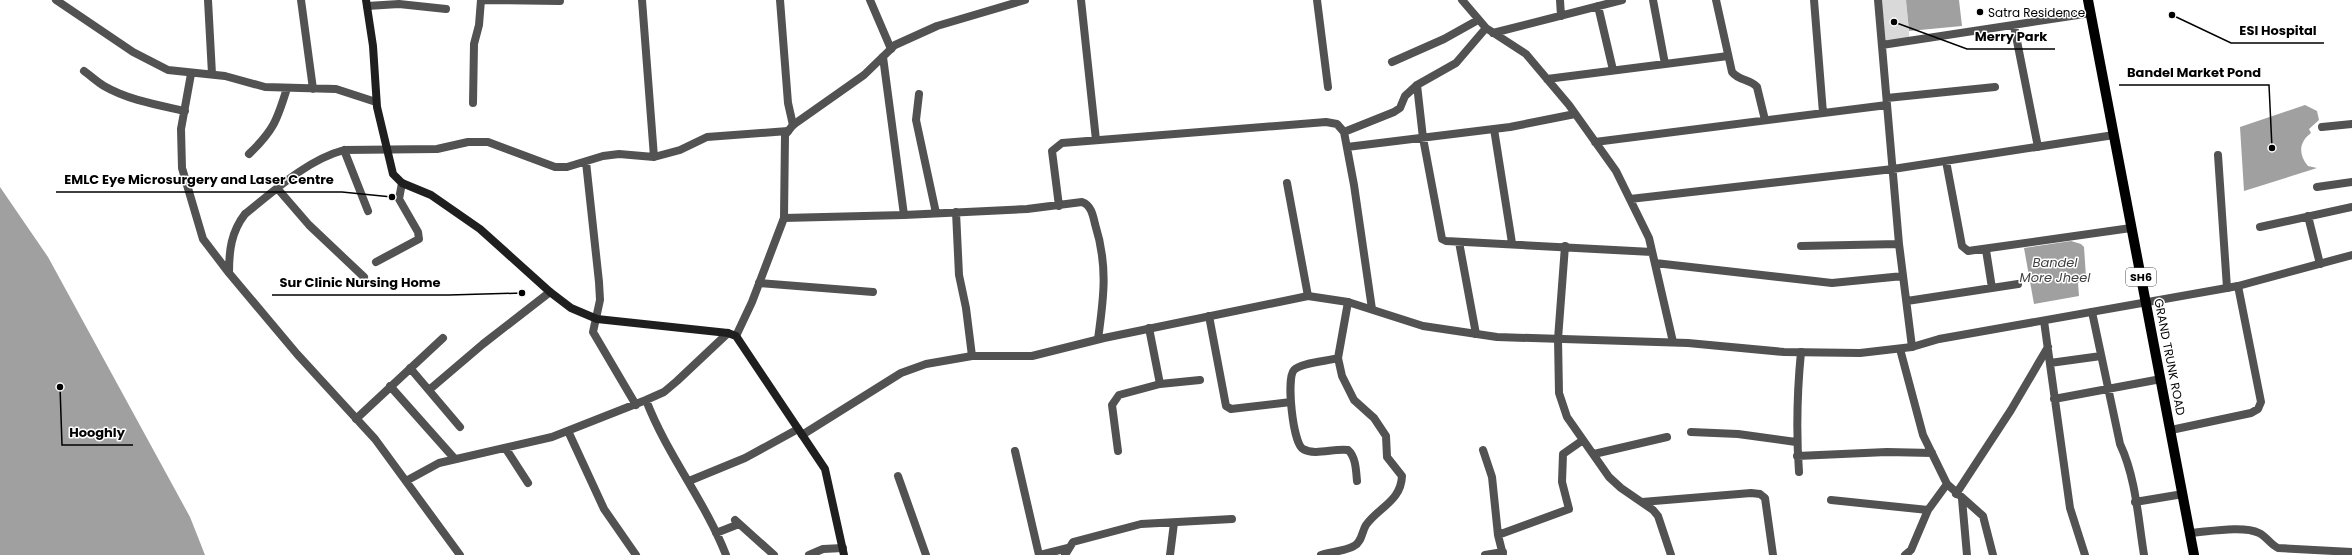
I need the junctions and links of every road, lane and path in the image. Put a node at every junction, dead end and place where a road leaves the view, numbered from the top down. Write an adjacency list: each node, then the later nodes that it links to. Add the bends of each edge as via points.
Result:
1 (56, 0): 36 (street, via 152,64)
2 (208, 0): 37 (street)
3 (301, 0): 43 (street)
4 (481, 0): 19 (street); 47 (street, via 474,44)
5 (642, 0): 67 (street)
6 (780, 0): 54 (street)
7 (870, 0): 29 (street)
8 (1023, 0): 29 (street, via 937,26)
9 (1081, 0): 59 (street)
10 (1316, 0): 40 (street)
11 (1462, 0): 25 (street)
12 (1560, 0): 24 (street)
13 (1622, 0): 21 (street)
14 (1653, 0): 33 (street)
15 (1716, 0): 31 (street)
16 (1814, 0): 49 (street)
17 (1878, 0): 28 (street)
18 (2088, 0): 23 (main road, GRAND TRUNK ROAD / SH6)
19 (560, 1)
20 (367, 3): 22 (street); 46 (main road, via 373,46)
21 (1598, 6): 24 (street); 35 (street)
22 (446, 9)
23 (2091, 13): 26 (street); 57 (main road, GRAND TRUNK ROAD / SH6)
24 (1561, 16): 27 (street)
25 (1478, 20): 27 (street); 32 (street, via 1444,39)
26 (2014, 26): 28 (street); 62 (street)
27 (1489, 30): 38 (street, via 1526,54); 39 (street, via 1456,63)
28 (1882, 45): 45 (street)
29 (891, 49): 30 (street)
30 (883, 56): 54 (street, via 864,75); 82 (street)
31 (1728, 56): 33 (street); 51 (street, via 1736,78 1757,87)
32 (1392, 62)
33 (1665, 64): 35 (street)
34 (84, 70): 48 (street, via 103,86 121,94)
35 (1613, 70): 38 (street)
36 (191, 74): 37 (street); 48 (street)
37 (212, 74): 42 (street, via 265,88)
38 (1546, 79): 50 (street)
39 (1417, 85): 56 (street, via 1405,96 1400,108 1394,112); 58 (street)
40 (1328, 87)
41 (1995, 87): 45 (street)
42 (287, 88): 43 (street); 65 (street, via 278,118 271,131)
43 (313, 89): 46 (street, via 336,89)
44 (919, 94): 81 (street, via 916,120)
45 (1887, 101): 49 (street); 70 (street)
46 (376, 102): 63 (main road)
47 (473, 103)
48 (185, 111): 98 (street, via 180,141 182,168 203,239)
49 (1823, 113): 51 (street)
50 (1575, 114): 55 (street); 60 (street)
51 (1764, 120): 60 (street)
52 (2352, 124): 53 (street)
53 (2322, 127)
54 (791, 128): 67 (street, via 707,136 680,150); 84 (street, via 785,135)
55 (1494, 129): 58 (street); 88 (street)
56 (1344, 132): 59 (street, via 1337,124 1326,122); 61 (street)
57 (2114, 135): 62 (street); 86 (main road, GRAND TRUNK ROAD / SH6)
58 (1423, 138): 61 (street); 87 (street, via 1439,231 1442,239)
59 (1096, 140): 77 (street, via 1062,143 1052,151)
60 (1595, 142): 76 (street, via 1616,171)
61 (1347, 147): 112 (street)
62 (2038, 147): 68 (street)
63 (386, 149): 64 (street); 69 (street, via 437,149 468,142 488,142 555,168); 72 (main road, via 393,174)
64 (344, 150): 75 (street, via 331,153); 79 (street)
65 (249, 154)
66 (2218, 155): 105 (street)
67 (654, 157): 69 (street, via 619,154)
68 (1946, 161): 70 (street); 92 (street, via 1962,246 1968,251)
69 (586, 162): 115 (street, via 599,282)
70 (1893, 169): 76 (street); 89 (street)
71 (2352, 182): 74 (street)
72 (402, 183): 95 (street, via 399,199 418,232 419,239); 106 (main road, via 430,195 480,229)
73 (1287, 183): 108 (street)
74 (2316, 187)
75 (277, 188): 98 (street, via 239,222 230,245); 100 (street, via 308,225)
76 (1630, 199): 93 (street, via 1649,238)
77 (1059, 206): 80 (street); 121 (street, via 1086,203 1091,210 1100,240 1105,288)
78 (2352, 207): 83 (street)
79 (368, 211)
80 (956, 212): 81 (street); 128 (street, via 959,275)
81 (936, 213): 82 (street)
82 (904, 215): 84 (street)
83 (2308, 216): 85 (street); 97 (street)
84 (784, 218): 101 (street)
85 (2260, 227)
86 (2131, 228): 92 (street); 111 (main road, GRAND TRUNK ROAD / SH6)
87 (1459, 242): 88 (street); 118 (street)
88 (1512, 243): 90 (street)
89 (1899, 244): 91 (street); 99 (street)
90 (1565, 246): 93 (street); 122 (street)
91 (1801, 246)
92 (1986, 250): 104 (street)
93 (1652, 252): 96 (street)
94 (2352, 255): 97 (street)
95 (376, 262)
96 (1655, 263): 99 (street, via 1832,283); 123 (street)
97 (2320, 264): 103 (street)
98 (229, 273): 143 (street)
99 (1903, 276): 109 (street)
100 (364, 277)
101 (759, 283): 107 (street); 119 (street)
102 (2018, 284): 104 (street)
103 (2238, 286): 105 (street); 145 (street, via 2261,402 2258,409 2251,413)
104 (1992, 288): 109 (street)
105 (2227, 288): 111 (street)
106 (550, 292): 115 (main road, via 571,308); 138 (street)
107 (873, 292)
108 (1308, 296): 110 (street); 114 (street)
109 (1907, 301): 125 (street)
110 (1348, 302): 112 (street); 130 (street)
111 (2146, 303): 113 (street); 133 (main road, GRAND TRUNK ROAD / SH6)
112 (1372, 309): 118 (street, via 1424,326)
113 (2092, 312): 116 (street); 129 (street)
114 (1209, 316): 117 (street); 141 (street, via 1226,406 1231,409)
115 (597, 319): 119 (main road); 142 (street, via 593,325 596,341)
116 (2044, 321): 124 (street); 125 (street, via 1940,339)
117 (1149, 328): 121 (street); 135 (street)
118 (1476, 334): 122 (street)
119 (732, 335): 140 (street, via 664,392); 147 (main road)
120 (442, 338): 132 (street)
121 (1098, 339): 128 (street, via 1032,356)
122 (1558, 339): 123 (street); 150 (street, via 1559,392 1567,417)
123 (1673, 342): 127 (street)
124 (2048, 346): 131 (street); 168 (street)
125 (1912, 347): 126 (street)
126 (1900, 349): 127 (street, via 1860,353); 156 (street, via 1922,435)
127 (1801, 352): 151 (street)
128 (972, 356): 147 (street, via 926,364 901,373)
129 (2101, 356): 131 (street); 137 (street)
130 (1338, 358): 141 (street, via 1300,366 1294,370 1291,375); 183 (street, via 1348,391 1374,418 1386,436 1387,457 1402,476 1402,486 1394,500 1367,524 1359,542 1354,546)
131 (2050, 363): 139 (street)
132 (410, 368): 136 (street); 138 (street)
133 (2161, 379): 137 (street); 145 (main road, GRAND TRUNK ROAD / SH6)
134 (1200, 380): 135 (street)
135 (1160, 384): 155 (street, via 1119,395 1115,399 1112,405)
136 (390, 386): 143 (street); 159 (street)
137 (2107, 389): 139 (street); 171 (street, via 2120,444 2128,462)
138 (429, 390): 144 (street)
139 (2054, 399): 198 (street, via 2070,508)
140 (646, 400): 142 (street); 163 (street, via 662,436)
141 (1291, 402): 164 (street, via 1296,442 1301,448 1308,452 1348,450 1352,453)
142 (636, 404): 146 (street)
143 (356, 419): 162 (street, via 375,439)
144 (460, 427)
145 (2171, 430): 167 (main road, GRAND TRUNK ROAD / SH6)
146 (568, 431): 152 (street, via 552,438); 185 (street, via 604,509)
147 (800, 432): 163 (street); 178 (main road, via 825,469)
148 (1691, 432): 151 (street, via 1738,434)
149 (1667, 437): 157 (street)
150 (1583, 440): 157 (street); 177 (street, via 1563,454 1562,482 1569,509)
151 (1796, 442): 158 (street)
152 (506, 449): 159 (street); 165 (street)
153 (1483, 450): 177 (street, via 1492,477)
154 (1015, 451): 190 (street)
155 (1118, 451)
156 (1932, 453): 158 (street, via 1887,452); 166 (street)
157 (1594, 454): 170 (street, via 1609,477)
158 (1798, 456): 160 (street)
159 (454, 458): 162 (street, via 438,463)
160 (1799, 472)
161 (898, 476): 189 (street)
162 (406, 480): 184 (street)
163 (689, 481): 175 (street)
164 (1357, 481)
165 (528, 483)
166 (1947, 484): 168 (street); 172 (street)
167 (2183, 494): 171 (street); 176 (main road, GRAND TRUNK ROAD / SH6)
168 (1959, 496): 196 (street); 197 (street, via 1976,507 1983,516)
169 (1831, 500): 172 (street)
170 (1642, 502): 193 (street, via 1658,516); 194 (street, via 1760,494 1765,498)
171 (2135, 502): 199 (street)
172 (1928, 510): 195 (street, via 1911,550)
173 (1232, 519): 174 (street)
174 (1174, 523): 179 (street, via 1141,524 1085,538 1073,542); 191 (street)
175 (716, 533): 186 (street); 187 (street, via 737,522)
176 (2190, 533): 182 (street, via 2245,529 2258,532 2278,548); 200 (main road, GRAND TRUNK ROAD / SH6)
177 (1498, 535): 181 (street)
178 (843, 551): 188 (street, via 823,550)
179 (1067, 552): 190 (street)
180 (2352, 552): 182 (street)
181 (1503, 553): 192 (street)
182 (2336, 553)
183 (1326, 554)
184 (460, 555)
185 (636, 555)
186 (726, 555)
187 (774, 555)
188 (809, 555)
189 (926, 555)
190 (1039, 555)
191 (1170, 555)
192 (1485, 555)
193 (1671, 555)
194 (1773, 555)
195 (1905, 555)
196 (1967, 555)
197 (1993, 555)
198 (2085, 555)
199 (2144, 555)
200 (2194, 555)

